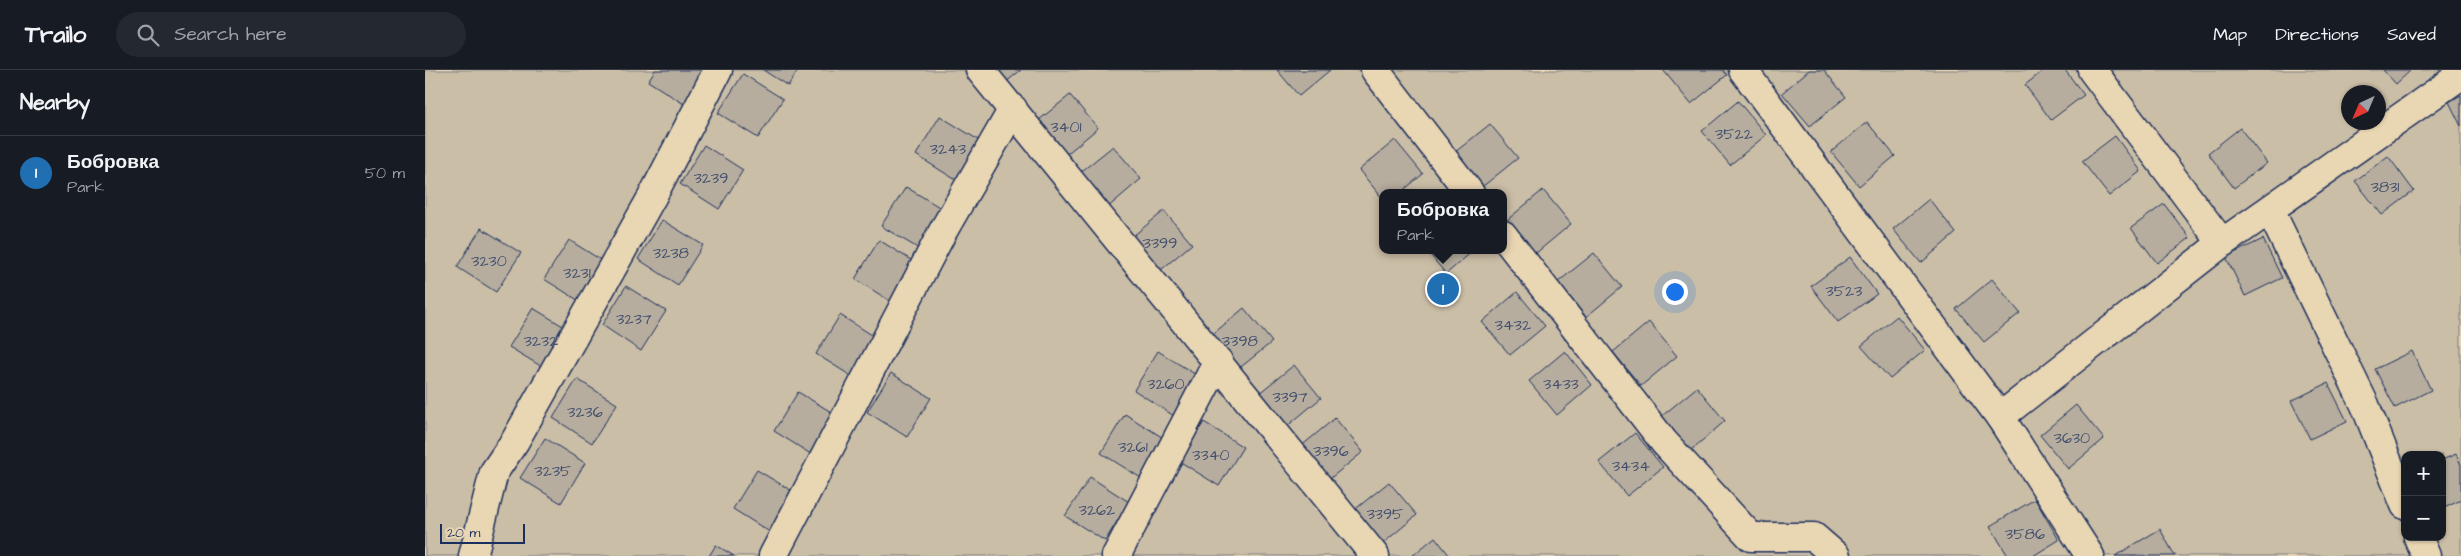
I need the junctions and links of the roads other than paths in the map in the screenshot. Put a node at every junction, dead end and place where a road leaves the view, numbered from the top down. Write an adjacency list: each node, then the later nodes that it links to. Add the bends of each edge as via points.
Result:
1 (718, 70): 16 (street, via 652,197 515,441 494,472)
2 (980, 70): 7 (street)
3 (1375, 70): 8 (street)
4 (1743, 70): 13 (street)
5 (2092, 70): 11 (street)
6 (2452, 76): 9 (street)
7 (1013, 109): 12 (street); 17 (street, via 943,231)
8 (1467, 189)
9 (2269, 210): 11 (street); 14 (street, via 2365,406)
10 (1507, 240): 20 (street, via 1664,442 1751,538 1814,537)
11 (2222, 244): 13 (street)
12 (1218, 361): 18 (street); 19 (street)
13 (2000, 417): 21 (street)
14 (2401, 496)
15 (2420, 541): 22 (street)
16 (473, 556)
17 (773, 556)
18 (1116, 556)
19 (1375, 556)
20 (1836, 556)
21 (2090, 556)
22 (2426, 556)

